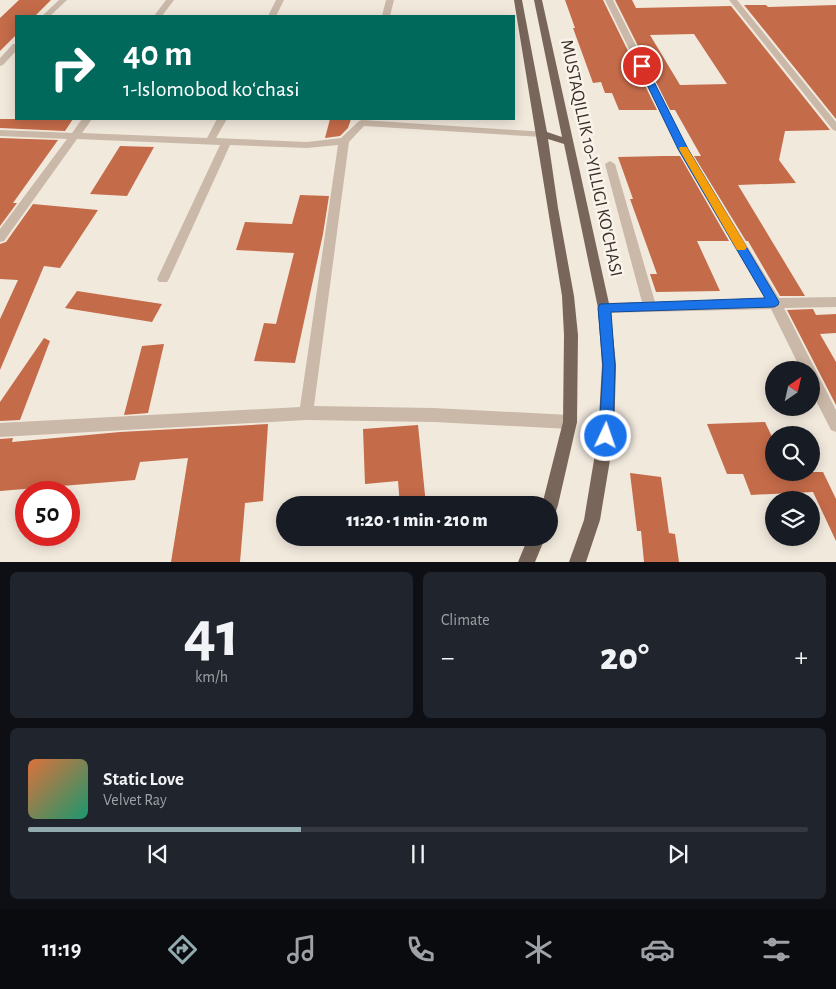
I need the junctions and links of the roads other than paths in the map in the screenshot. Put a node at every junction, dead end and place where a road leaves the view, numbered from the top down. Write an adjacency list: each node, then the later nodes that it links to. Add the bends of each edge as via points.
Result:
1 (63, 0): 9 (street)
2 (170, 0): 10 (street)
3 (280, 0): 11 (street)
4 (390, 0): 12 (street)
5 (518, 0): 20 (main road)
6 (538, 0): 25 (main road, MUSTAQILLIK 10-YILLIGI KO'CHASI)
7 (609, 0): 29 (street, via 683,149)
8 (733, 0): 18 (street)
9 (47, 15)
10 (159, 15)
11 (272, 15)
12 (386, 15)
13 (15, 47): 14 (street)
14 (0, 63)
15 (85, 120): 21 (street)
16 (221, 120): 22 (street)
17 (362, 121): 20 (street); 24 (street)
18 (836, 128)
19 (0, 133): 21 (street)
20 (542, 134): 25 (main road); 36 (main road, via 568,296)
21 (74, 136): 22 (street); 27 (street)
22 (210, 141): 23 (street)
23 (227, 141): 24 (street, via 307,145); 28 (street)
24 (344, 141): 35 (street)
25 (568, 142): 32 (main road, MUSTAQILLIK 10-YILLIGI KO'CHASI)
26 (610, 164): 31 (street)
27 (0, 238)
28 (163, 280)
29 (774, 302): 30 (street); 31 (street); 33 (street)
30 (836, 302)
31 (650, 307): 32 (street)
32 (604, 308): 42 (main road, MUSTAQILLIK 10-YILLIGI KO'CHASI, via 609,366 606,436 592,520)
33 (804, 361)
34 (820, 394): 37 (street)
35 (306, 413): 36 (street); 38 (street)
36 (570, 422): 39 (main road)
37 (836, 425)
38 (0, 430)
39 (552, 496)
40 (533, 546): 41 (main road)
41 (526, 562)
42 (577, 562)

